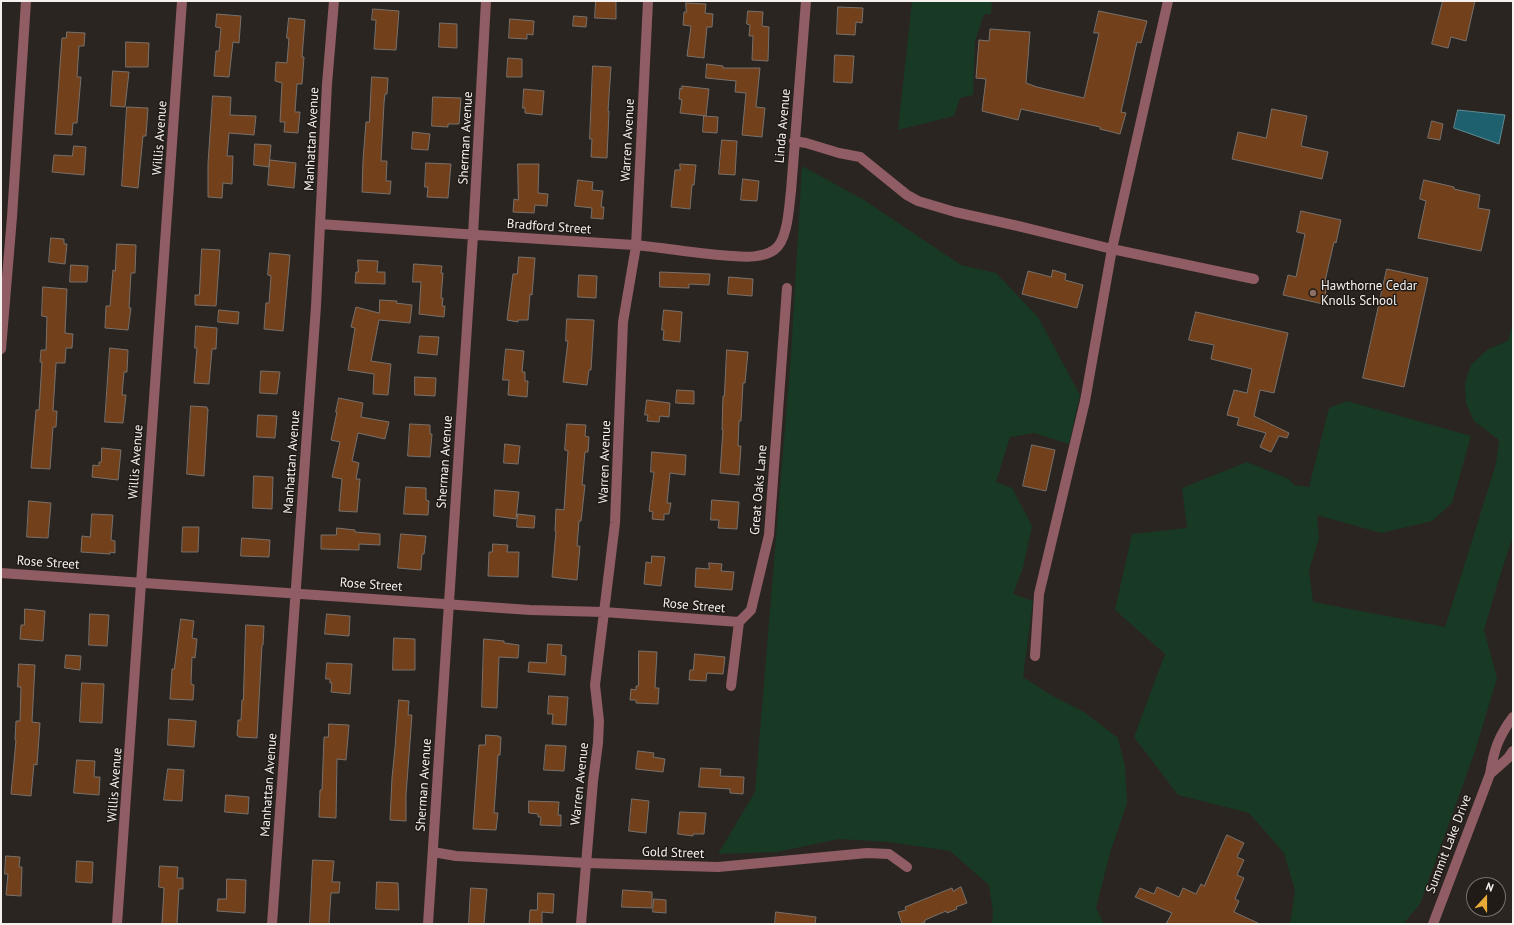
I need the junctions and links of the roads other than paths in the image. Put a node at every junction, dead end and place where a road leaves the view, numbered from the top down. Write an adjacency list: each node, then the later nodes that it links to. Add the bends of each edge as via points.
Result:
1 (26, 1): 16 (street)
2 (182, 1): 18 (street, Willis Avenue)
3 (334, 1): 9 (street, Manhattan Avenue)
4 (486, 1): 10 (street, Sherman Avenue)
5 (648, 1): 11 (street, Warren Avenue)
6 (806, 1): 8 (street, Linda Avenue)
7 (1168, 1): 13 (street)
8 (794, 142): 12 (street, Linda Avenue, via 788,218 784,235); 13 (street, via 860,158 918,201)
9 (320, 224): 10 (street, Bradford Street); 19 (street, Manhattan Avenue)
10 (473, 235): 11 (street, Bradford Street); 20 (street, Sherman Avenue)
11 (636, 246): 12 (street, Bradford Street, via 733,256 763,255); 21 (street, Warren Avenue, via 623,322 615,523)
12 (776, 249)
13 (1112, 249): 14 (street); 23 (street, via 1086,401 1039,594)
14 (1254, 278)
15 (787, 288): 22 (street, Great Oaks Lane, via 769,535 751,610)
16 (1, 349)
17 (1, 573): 18 (street, Rose Street)
18 (142, 583): 19 (street, Rose Street); 31 (street, Willis Avenue)
19 (295, 593): 20 (street, Rose Street); 32 (street, Manhattan Avenue)
20 (449, 604): 21 (street, Rose Street); 28 (street, Sherman Avenue)
21 (604, 612): 22 (street, Rose Street); 29 (street, Warren Avenue, via 595,685 599,721)
22 (739, 622): 24 (street)
23 (1035, 656)
24 (731, 686)
25 (1513, 717): 27 (street, Summit Lake Drive, via 1498,739)
26 (1513, 751): 27 (street, Summit Lake Drive)
27 (1490, 774): 35 (street, Summit Lake Drive)
28 (433, 852): 29 (street, Gold Street, via 456,856); 33 (street, Sherman Avenue)
29 (586, 863): 30 (street, Gold Street, via 718,868 867,853 889,854); 34 (street, Warren Avenue)
30 (907, 867)
31 (117, 924)
32 (272, 924)
33 (428, 924)
34 (581, 924)
35 (1433, 924)

